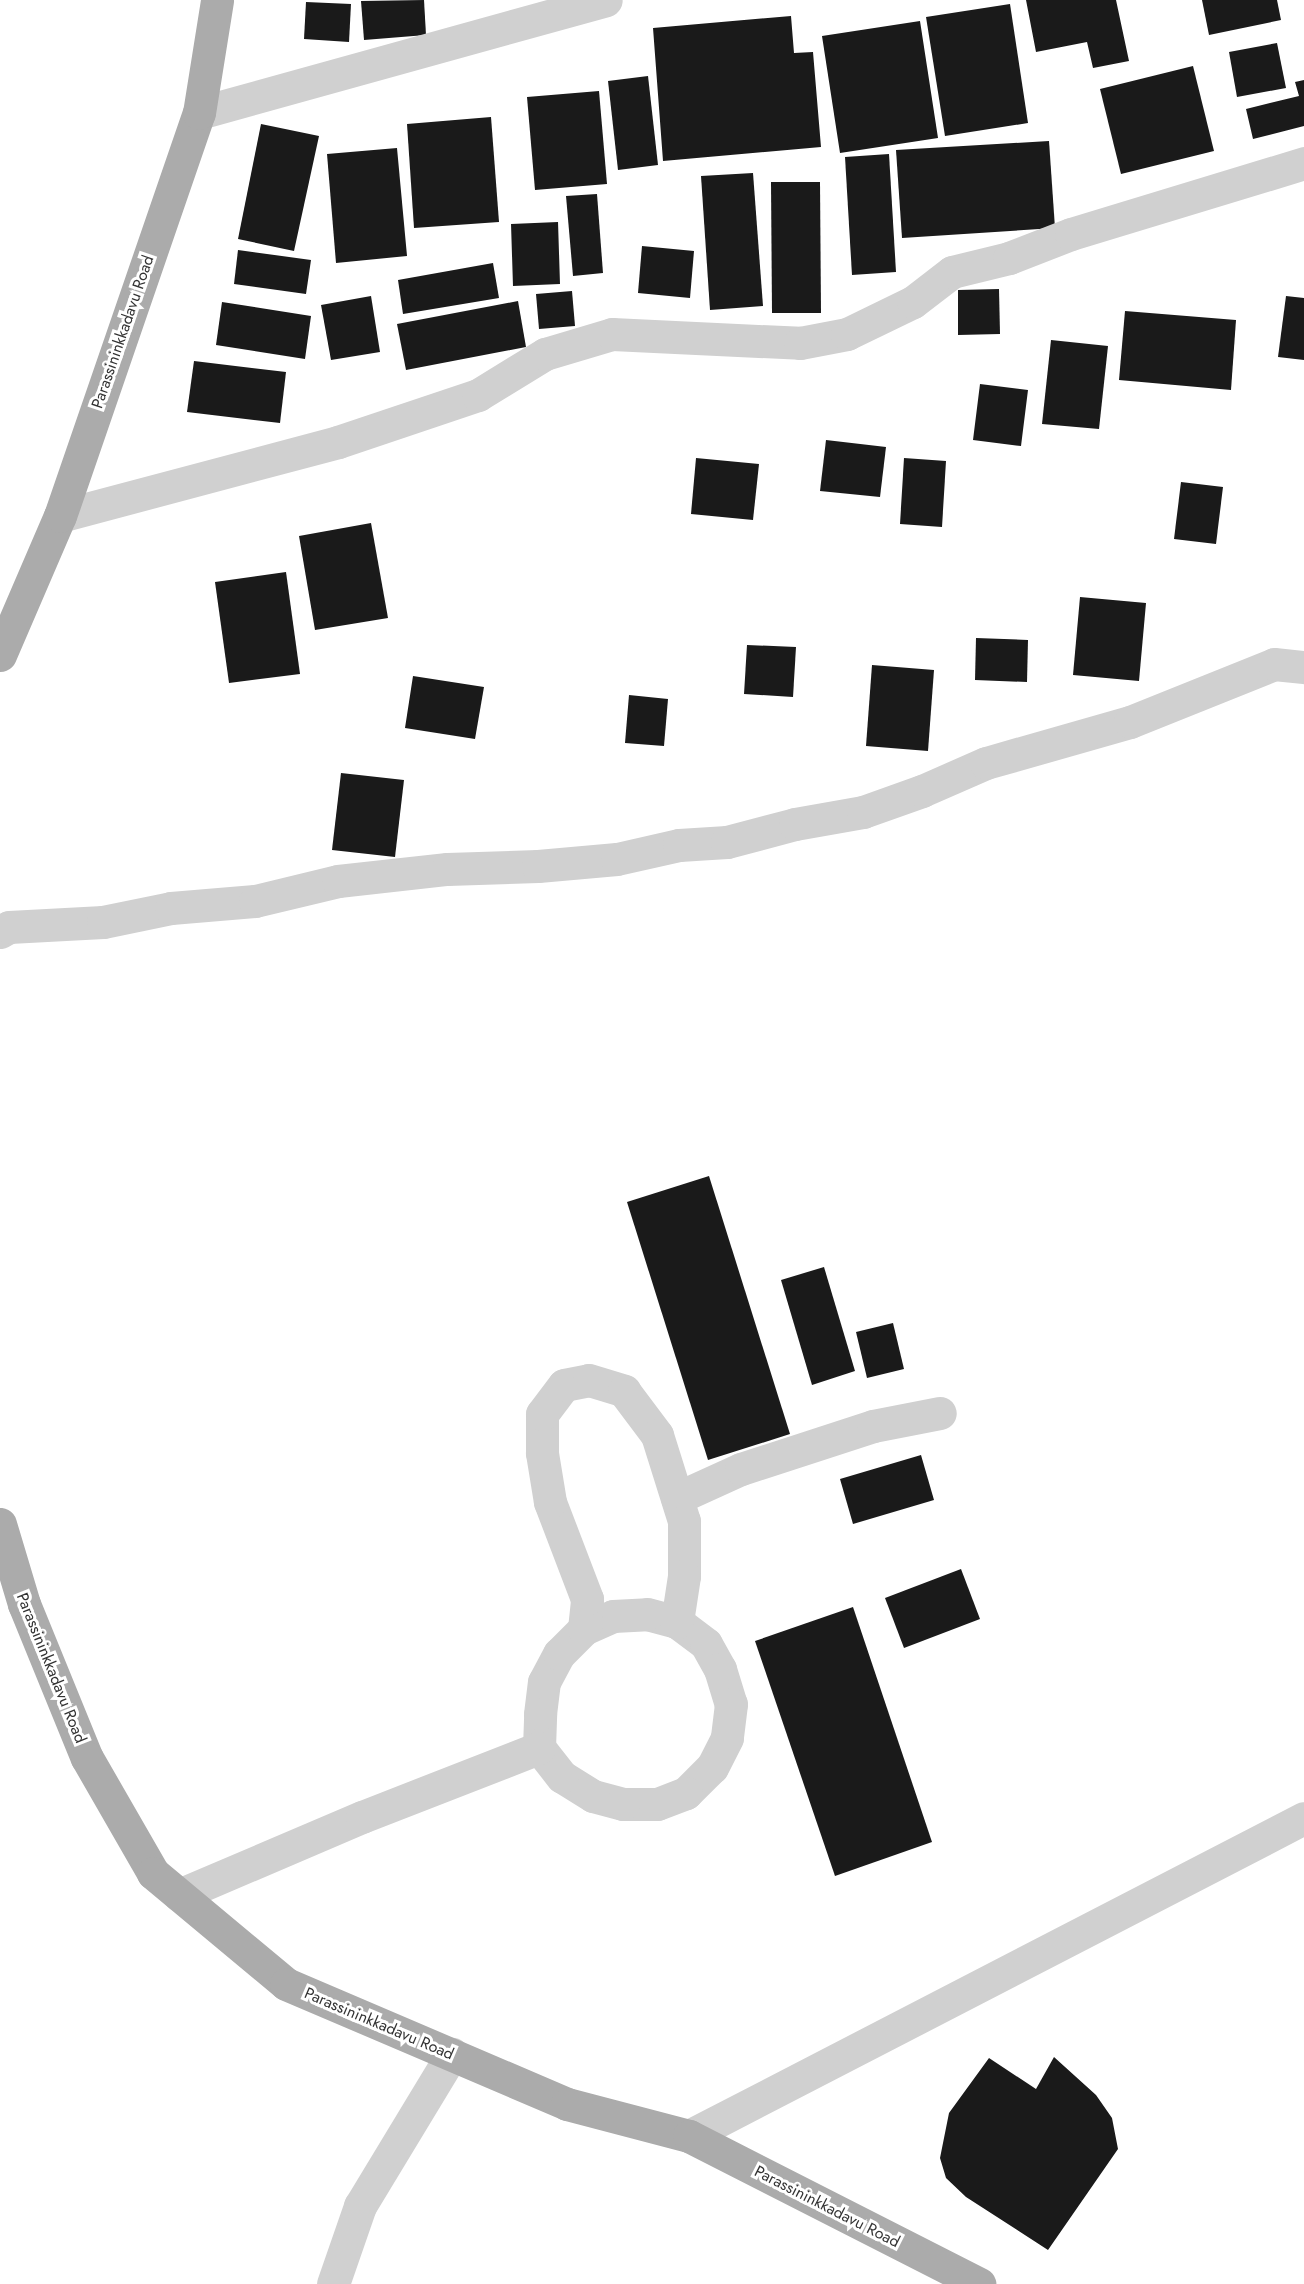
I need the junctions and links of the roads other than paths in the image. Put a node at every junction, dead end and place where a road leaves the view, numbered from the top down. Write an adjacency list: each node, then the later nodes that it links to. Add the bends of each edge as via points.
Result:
1 (217, 0): 3 (main road, Parassininkkadavu Road)
2 (606, 0): 3 (street)
3 (199, 113): 5 (main road, Parassininkkadavu Road)
4 (1304, 163): 5 (street, via 1071,234 1009,258 952,272 913,302 847,334 800,343 612,334 545,354 478,395 338,442)
5 (60, 516): 6 (main road, Parassininkkadavu Road)
6 (0, 655)
7 (1304, 667): 8 (street, via 1274,664 1130,722 986,763 863,812 727,842 680,845 617,860 447,869 338,881 255,901 171,908 103,922 9,927)
8 (0, 932)
9 (940, 1413): 10 (street, via 851,1433 741,1469)
10 (677, 1498): 12 (street, via 684,1521 684,1576); 13 (street, via 657,1435 624,1391 589,1380 564,1385 542,1414 542,1453 550,1502 587,1599)
11 (0, 1524): 16 (main road, Parassininkkadavu Road, via 24,1604 87,1758 153,1873)
12 (677, 1622): 13 (street, via 647,1614 613,1616); 14 (street, via 705,1644 720,1670 731,1704 727,1738 712,1767 686,1793 657,1804 623,1804 592,1796 562,1777)
13 (584, 1629): 14 (street, via 559,1654 544,1682)
14 (540, 1748): 16 (street, via 362,1817)
15 (1304, 1818): 18 (street)
16 (179, 1895): 17 (main road, Parassininkkadavu Road, via 286,1984)
17 (452, 2054): 18 (main road, Parassininkkadavu Road, via 567,2104); 19 (street, via 360,2206)
18 (689, 2136): 20 (main road, Parassininkkadavu Road)
19 (333, 2284)
20 (980, 2284)

